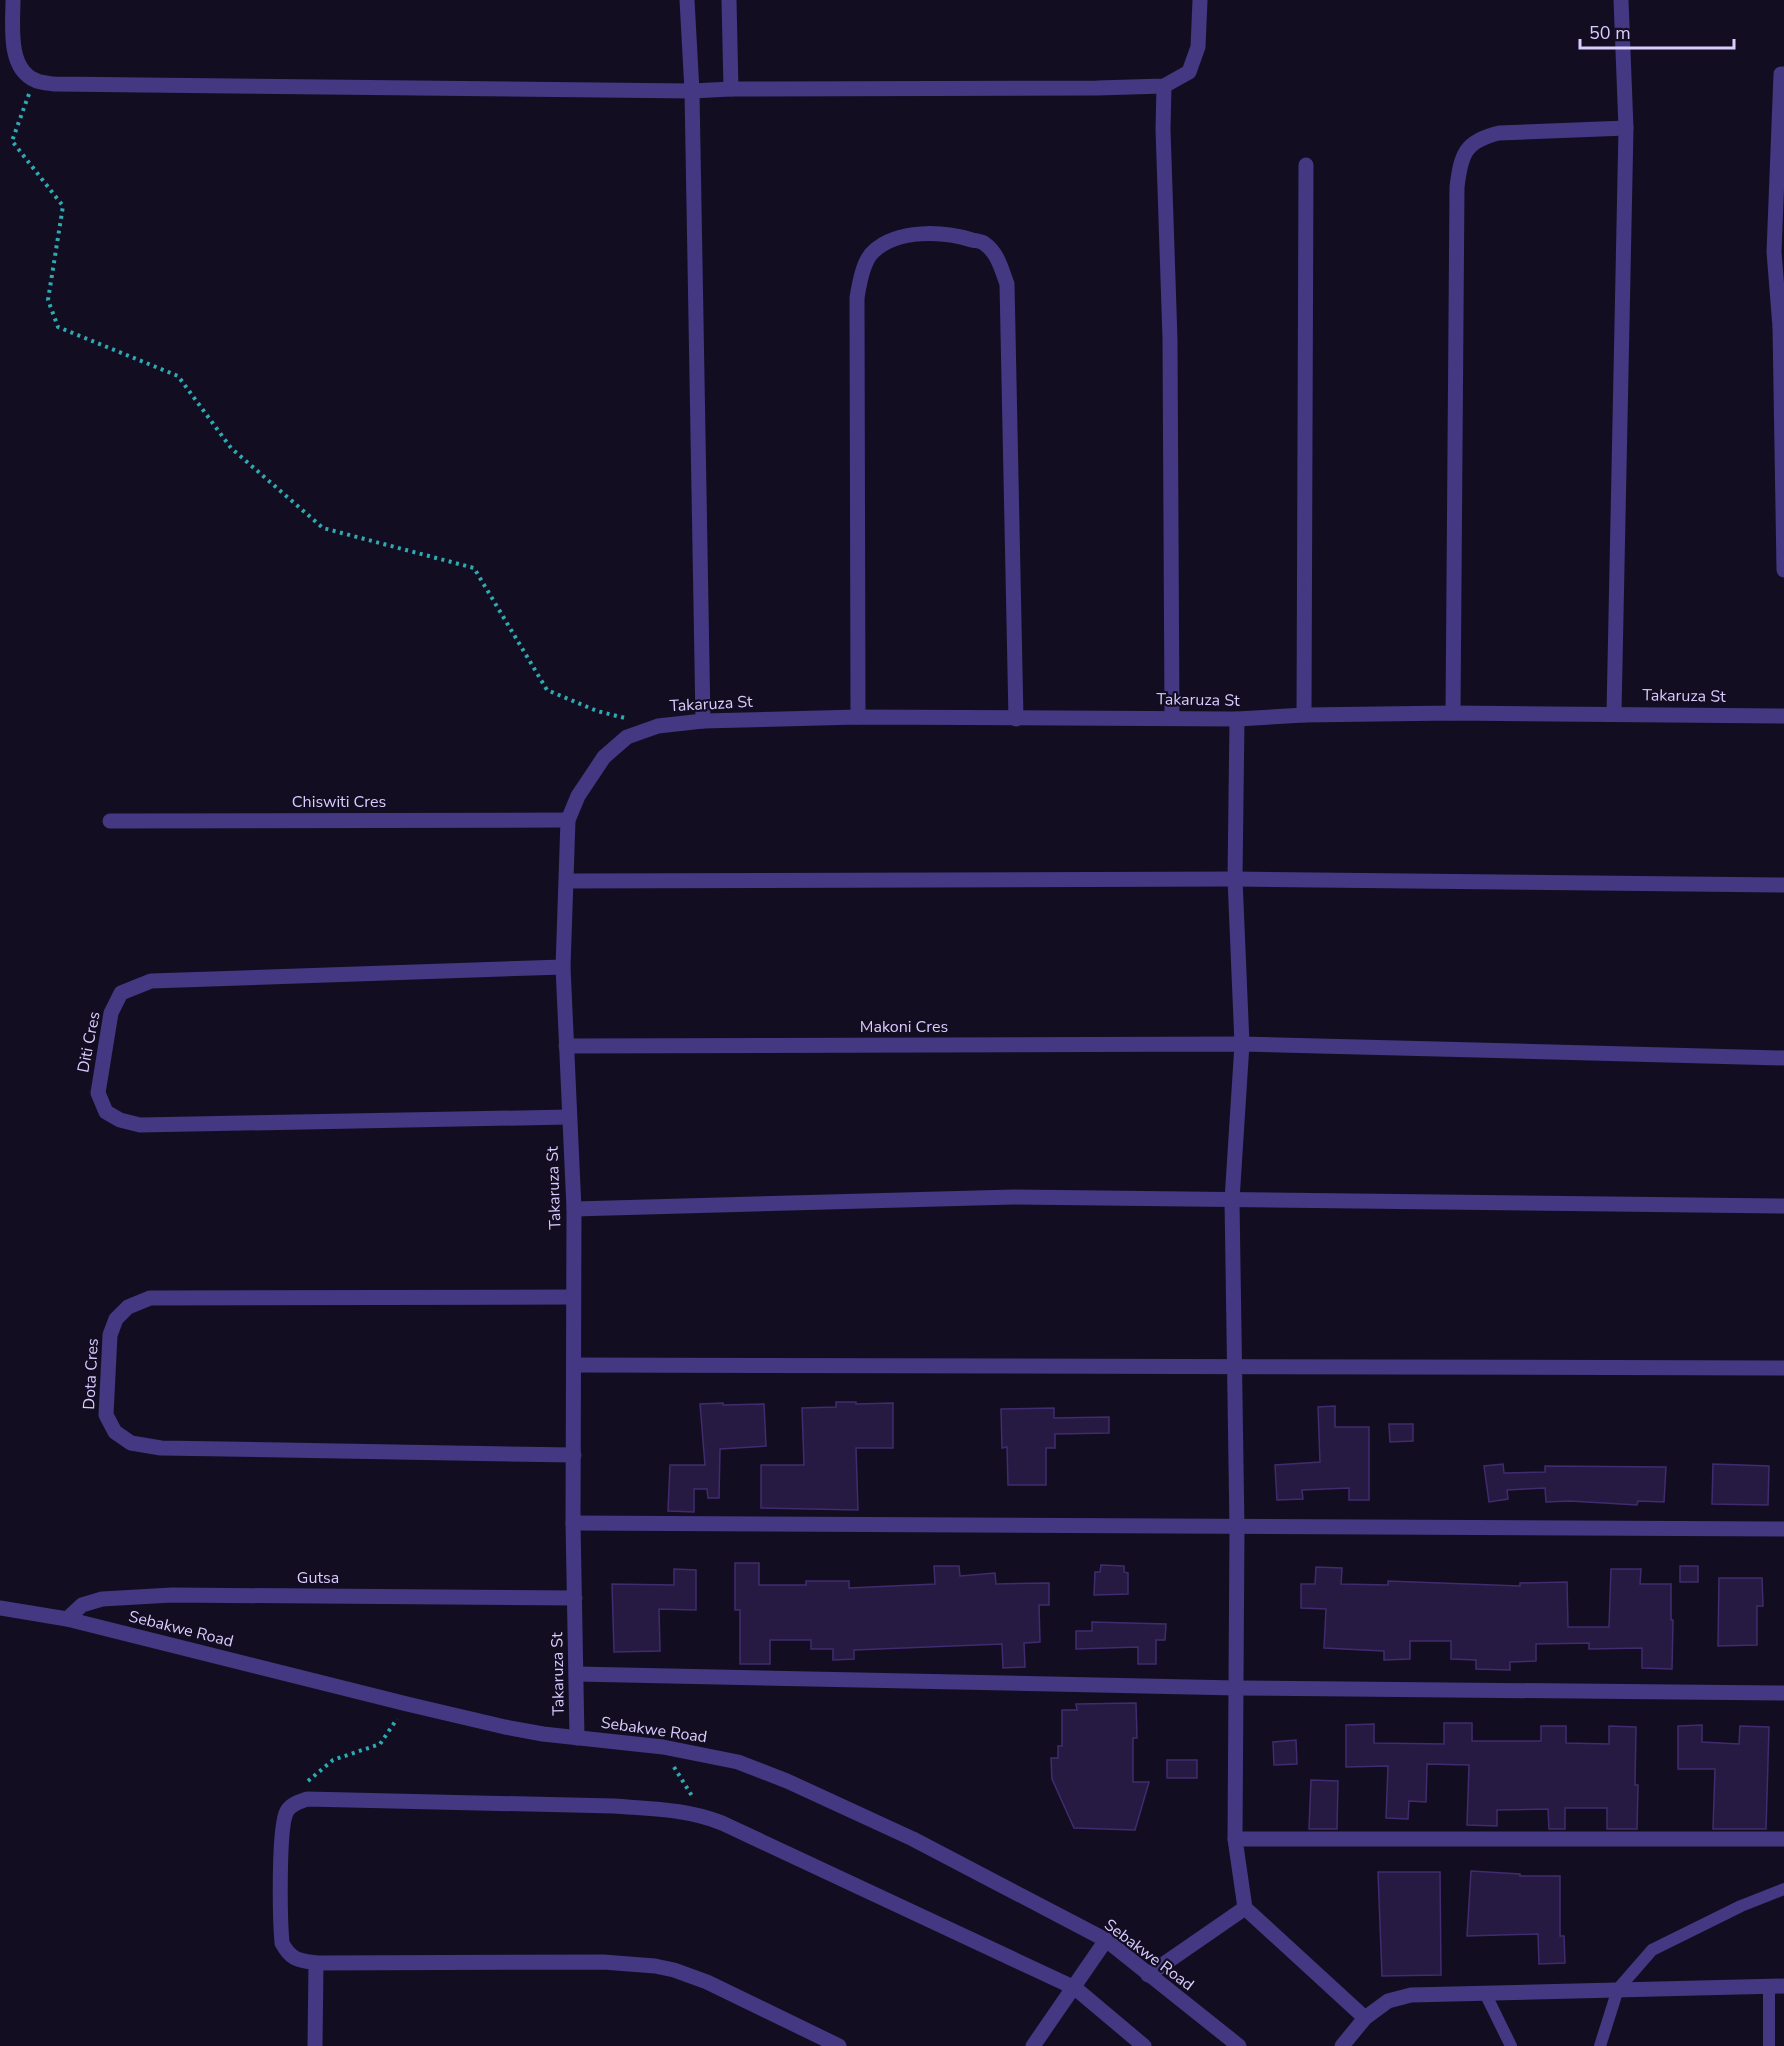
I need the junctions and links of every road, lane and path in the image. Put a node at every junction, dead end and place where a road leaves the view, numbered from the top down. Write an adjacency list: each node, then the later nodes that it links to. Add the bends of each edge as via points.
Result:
1 (13, 0): 7 (street, via 15,51 21,69)
2 (687, 0): 10 (street)
3 (729, 0): 9 (street)
4 (1200, 0): 8 (street, via 1198,47 1190,72)
5 (1621, 0): 11 (street)
6 (1784, 74): 13 (street, via 1774,252)
7 (34, 80): 10 (street, via 54,84); 20 (path, via 12,141 63,206 48,300 58,327 178,376 231,448 323,528 474,568 547,690 597,711)
8 (1164, 86): 9 (street); 21 (street)
9 (730, 89): 10 (street)
10 (692, 91): 24 (street)
11 (1626, 128): 15 (street, via 1499,133 1469,147 1461,160 1457,187); 16 (street)
12 (1306, 165): 17 (street)
13 (1782, 327): 14 (street)
14 (1784, 570)
15 (1453, 712): 16 (street, Takaruza St); 17 (street, Takaruza St)
16 (1614, 713): 18 (street, Takaruza St)
17 (1304, 715): 23 (street, Takaruza St)
18 (1784, 716)
19 (858, 717): 22 (street, Takaruza St); 22 (street, via 857,298 860,279 873,251 897,238 922,233 954,234 985,243 999,262 1006,284); 24 (street, Takaruza St)
20 (628, 718)
21 (1172, 718): 22 (street, Takaruza St); 23 (street, Takaruza St)
22 (1016, 719)
23 (1237, 719): 27 (street)
24 (703, 721): 25 (street, Takaruza St, via 658,726 627,737 594,771)
25 (568, 820): 26 (street, Chiswiti Cres); 28 (street, Takaruza St)
26 (110, 821)
27 (1235, 879): 28 (street); 29 (street); 31 (street)
28 (567, 881): 30 (street, Takaruza St)
29 (1784, 885)
30 (563, 967): 32 (street, Takaruza St); 34 (street, Diti Cres, via 151,981 121,993 111,1013 98,1093 106,1112 140,1125)
31 (1242, 1044): 32 (street, Makoni Cres); 33 (street, Makoni Cres); 35 (street)
32 (566, 1046): 34 (street, Takaruza St)
33 (1784, 1058)
34 (569, 1117): 37 (street, Takaruza St)
35 (1232, 1200): 36 (street); 37 (street, via 1013,1197); 40 (street)
36 (1784, 1206)
37 (574, 1209): 38 (street, Takaruza St)
38 (573, 1297): 39 (street, Takaruza St); 42 (street, Dota Cres, via 150,1298 128,1307 116,1319 110,1335 106,1415 115,1432 131,1443 160,1448)
39 (575, 1365): 40 (street); 42 (street, Takaruza St)
40 (1235, 1365): 41 (street); 44 (street)
41 (1784, 1368)
42 (574, 1455): 43 (street, Takaruza St)
43 (573, 1523): 44 (street); 46 (street, Takaruza St)
44 (1237, 1528): 45 (street); 50 (street)
45 (1784, 1529)
46 (575, 1598): 48 (street, Gutsa, via 172,1595 102,1599 82,1605); 49 (street, Takaruza St)
47 (0, 1608): 48 (street, Sebakwe Road)
48 (67, 1619): 52 (street, Sebakwe Road)
49 (577, 1674): 50 (street); 53 (street, Takaruza St)
50 (1237, 1688): 51 (street); 57 (street)
51 (1784, 1693)
52 (407, 1704): 53 (street, Sebakwe Road, via 505,1727); 55 (path, via 380,1744 333,1760 306,1784)
53 (577, 1738): 54 (street, Sebakwe Road)
54 (663, 1747): 56 (path); 61 (street, Sebakwe Road, via 738,1762 788,1781 913,1839)
55 (308, 1799): 56 (street, via 614,1806); 62 (street, via 288,1810 284,1823 281,1930 288,1954)
56 (703, 1815): 65 (street)
57 (1235, 1839): 58 (street); 60 (street)
58 (1784, 1839)
59 (1784, 1889): 66 (lane, via 1652,1950)
60 (1245, 1908): 63 (street); 68 (street)
61 (1106, 1940): 63 (street, Sebakwe Road); 65 (street)
62 (316, 1964): 69 (street); 70 (street, via 603,1962 656,1966 707,1982)
63 (1148, 1975): 73 (street, Sebakwe Road)
64 (1777, 1986): 66 (street); 77 (lane)
65 (1075, 1988): 71 (street); 72 (street)
66 (1618, 1989): 67 (street); 76 (lane)
67 (1485, 1993): 68 (street, via 1411,1995 1388,2001); 75 (lane)
68 (1365, 2018): 74 (street)
69 (315, 2046)
70 (839, 2046)
71 (1033, 2046)
72 (1144, 2046)
73 (1239, 2046)
74 (1342, 2046)
75 (1511, 2046)
76 (1600, 2046)
77 (1769, 2046)

